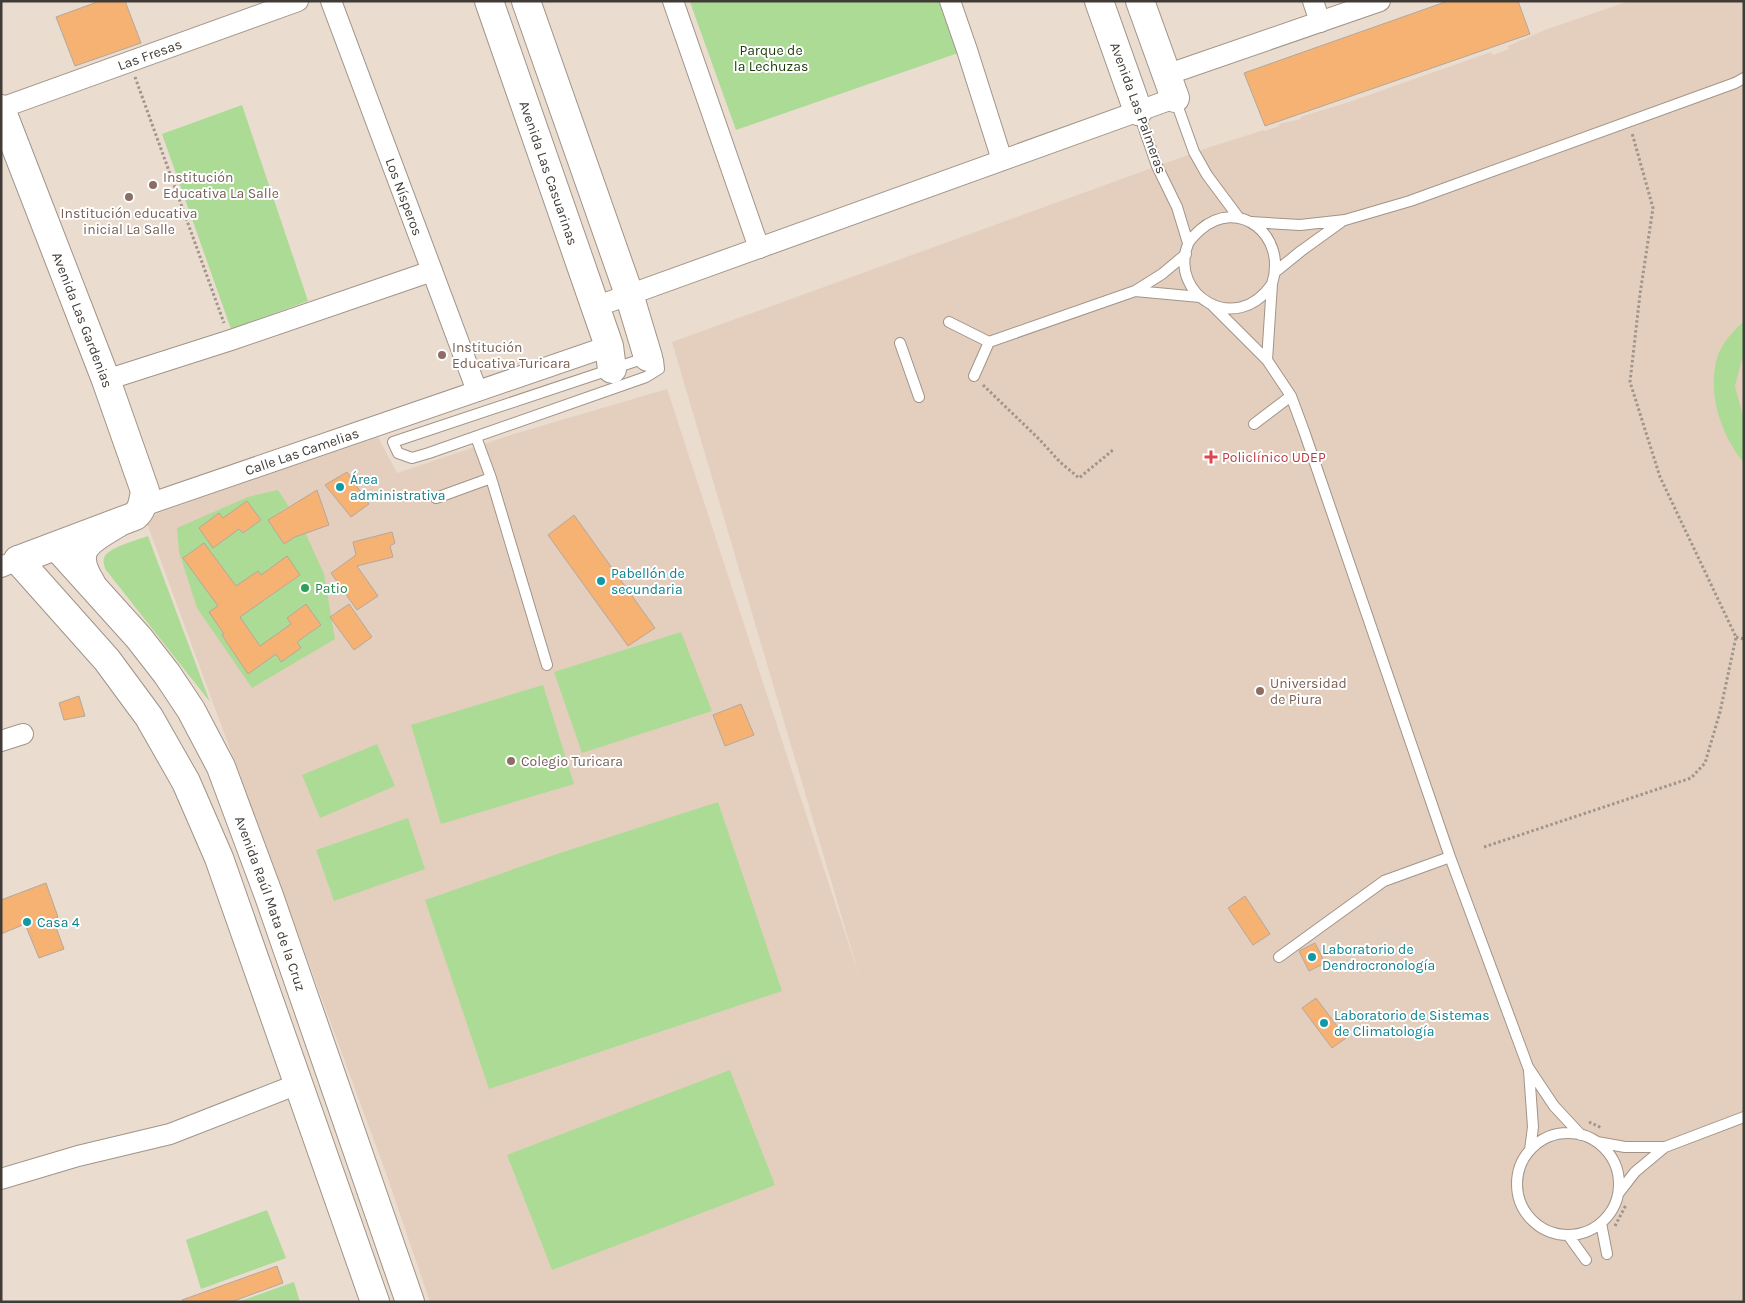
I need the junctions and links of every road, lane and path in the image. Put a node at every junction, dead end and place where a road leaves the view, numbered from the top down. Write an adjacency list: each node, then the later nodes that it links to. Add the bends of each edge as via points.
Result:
1 (298, 1): 12 (street, Las Fresas)
2 (331, 1): 25 (street, Los Nísperos)
3 (489, 1): 32 (main road, Avenida Las Casuarinas)
4 (526, 1): 29 (main road)
5 (673, 1): 23 (street)
6 (950, 1): 18 (street)
7 (1099, 1): 16 (main road, Avenida Las Palmeras)
8 (1140, 1): 14 (main road)
9 (1313, 1): 11 (street)
10 (1380, 1): 11 (street)
11 (1320, 22): 14 (street)
12 (129, 61): 15 (street, Las Fresas); 34 (path)
13 (1744, 78): 17 (lane)
14 (1171, 87): 16 (street); 19 (lane, via 1194,152 1212,183)
15 (1, 108): 41 (main road, Avenida Las Gardenias)
16 (1138, 111): 18 (street); 22 (lane, Avenida Las Palmeras, via 1157,166 1177,206)
17 (1629, 122): 20 (lane, via 1410,201); 55 (path, via 1653,208 1630,382 1660,477)
18 (1002, 160): 23 (street)
19 (1239, 218): 21 (lane); 22 (lane, via 1210,223)
20 (1345, 220): 21 (lane, via 1300,225); 26 (lane)
21 (1251, 222): 26 (lane, via 1271,243 1276,260)
22 (1188, 243): 24 (lane)
23 (758, 248): 29 (street)
24 (1186, 254): 28 (lane); 30 (lane, via 1188,278)
25 (432, 271): 34 (street); 42 (street, Los Nísperos)
26 (1275, 272): 27 (lane)
27 (1272, 284): 31 (lane, via 1256,302 1245,307 1222,308); 39 (lane)
28 (1135, 291): 30 (lane); 36 (lane)
29 (629, 294): 32 (street); 38 (main road)
30 (1200, 298): 31 (lane)
31 (1211, 304): 39 (lane)
32 (595, 307): 37 (main road, Avenida Las Casuarinas)
33 (949, 322): 36 (lane)
34 (230, 340): 41 (street)
35 (900, 342): 44 (lane)
36 (989, 342): 40 (lane)
37 (610, 357): 38 (lane); 42 (street, Calle Las Camelias); 46 (lane, via 393,442 398,453 412,458)
38 (648, 357): 46 (lane, via 658,360 659,369 646,377)
39 (1267, 360): 43 (lane)
40 (974, 376): 47 (path, via 1078,478)
41 (106, 380): 50 (main road, Avenida Las Gardenias, via 145,491)
42 (477, 391): 50 (street, Calle Las Camelias)
43 (1291, 396): 45 (lane); 61 (lane)
44 (919, 397)
45 (1254, 424)
46 (476, 436): 48 (lane)
47 (1113, 450)
48 (491, 478): 49 (lane); 57 (lane)
49 (436, 498)
50 (143, 506): 51 (main road, Calle Las Camelias, via 135,516)
51 (118, 523): 52 (main road, Calle Las Camelias); 54 (main road, via 96,536 81,554 84,570)
52 (57, 547): 53 (main road, Calle Las Camelias); 54 (main road, Avenida Raúl Mata de la Cruz)
53 (10, 564): 64 (main road, via 107,660 149,717 186,782 219,858)
54 (95, 588): 81 (main road, Avenida Raúl Mata de la Cruz, via 167,674 191,710 221,767)
55 (1736, 637): 56 (path); 60 (path, via 1705,763 1691,778)
56 (1744, 639)
57 (547, 665)
58 (23, 734): 59 (street)
59 (1, 742)
60 (1484, 847)
61 (1450, 857): 62 (lane, via 1384,881); 63 (lane)
62 (1279, 957)
63 (1528, 1067): 68 (lane, via 1554,1106); 71 (lane, via 1533,1117)
64 (298, 1084): 72 (street, via 170,1134); 80 (main road)
65 (1744, 1117): 70 (lane)
66 (1587, 1120): 67 (path)
67 (1605, 1129)
68 (1581, 1135): 69 (lane); 71 (lane, via 1553,1135)
69 (1596, 1142): 70 (lane, via 1625,1147); 73 (lane, via 1613,1160 1619,1183)
70 (1665, 1147): 73 (lane, via 1635,1172)
71 (1530, 1150): 77 (lane, via 1518,1176 1522,1204 1540,1226)
72 (1, 1179)
73 (1618, 1195): 75 (lane)
74 (1631, 1198): 76 (path)
75 (1601, 1223): 77 (lane, via 1591,1230); 78 (lane)
76 (1614, 1228)
77 (1568, 1235): 79 (lane)
78 (1606, 1254)
79 (1586, 1260)
80 (375, 1302)
81 (410, 1302)

